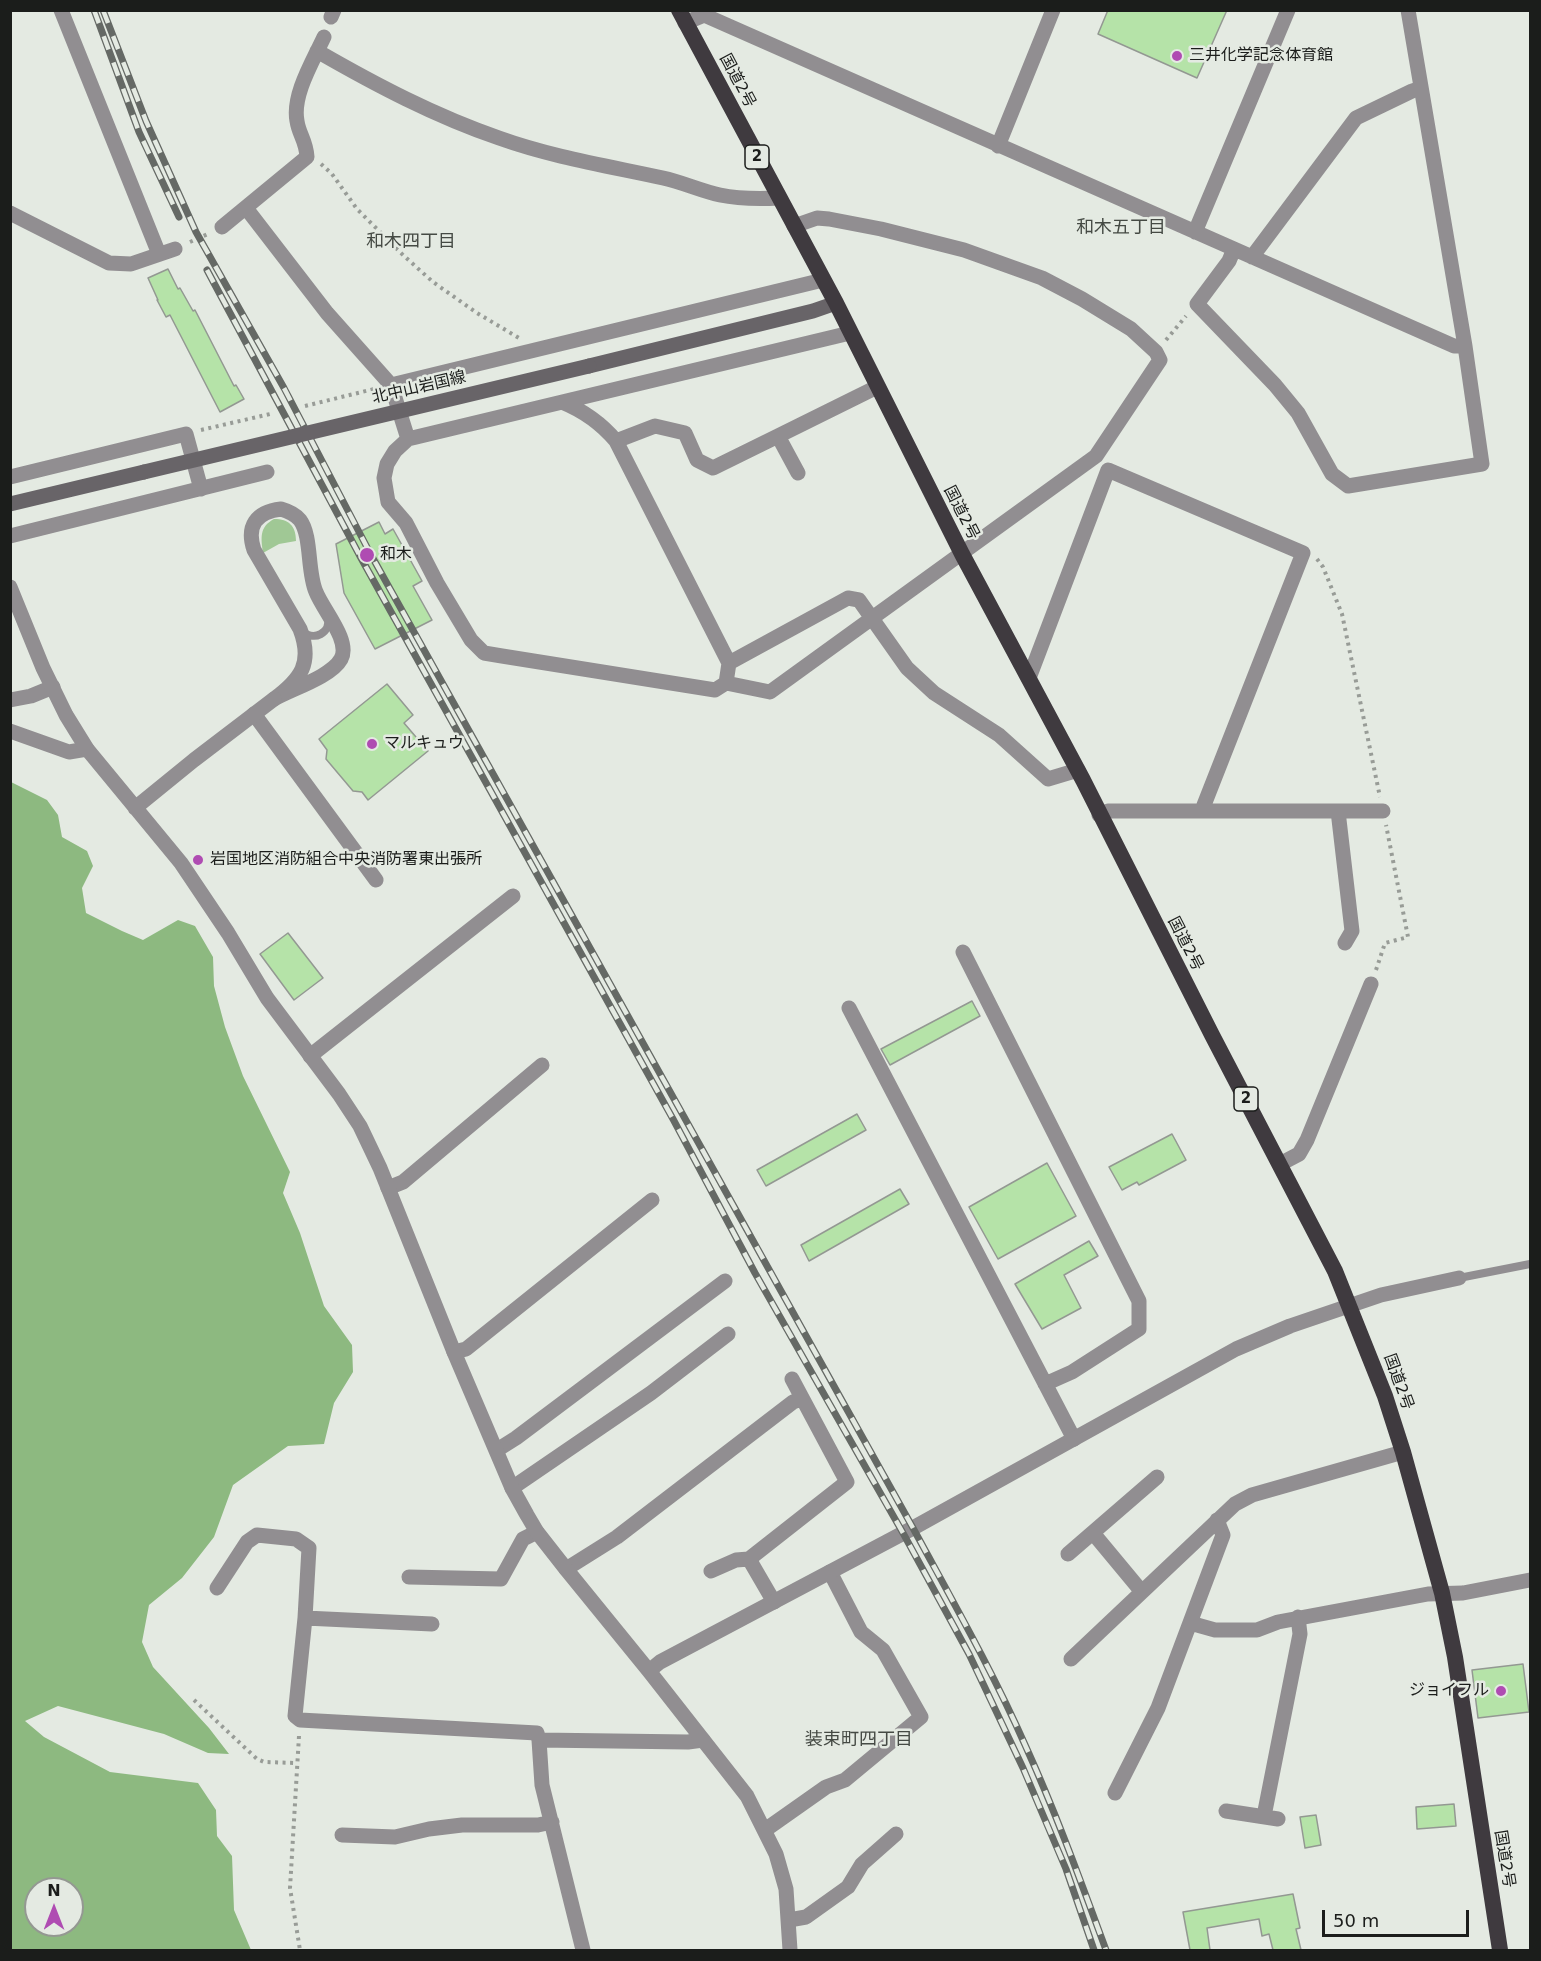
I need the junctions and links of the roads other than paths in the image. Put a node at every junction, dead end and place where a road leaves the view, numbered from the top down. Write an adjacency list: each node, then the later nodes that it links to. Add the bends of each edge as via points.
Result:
1 (61, 10): 17 (street)
2 (1053, 10): 8 (street)
3 (1288, 10): 14 (street)
4 (1408, 10): 7 (street)
5 (705, 13): 6 (street); 8 (street)
6 (682, 17): 9 (highway, 国道2号 / 2)
7 (1421, 88): 18 (street, via 1356,118); 22 (street)
8 (998, 146): 14 (street)
9 (779, 198): 10 (street, via 720,195 500,139 379,87 321,44 296,101 297,122 307,145 307,157); 12 (highway, 国道2号 / 2)
10 (246, 208): 13 (street); 23 (street, via 327,313)
11 (10, 213): 17 (street, via 109,263 131,264)
12 (794, 226): 19 (highway, 国道2号 / 2); 35 (street, via 829,219 964,250 1042,278 1082,298 1131,329 1156,352 1160,360 1155,369 1096,456)
13 (222, 227)
14 (1195, 231): 16 (street)
15 (175, 249): 17 (street)
16 (1234, 249): 18 (street); 22 (street, via 1197,304 1281,392 1298,413 1332,474 1348,486 1482,464)
17 (159, 254)
18 (1252, 257): 22 (street, via 1454,346)
19 (823, 280): 20 (highway, 国道2号 / 2); 23 (street)
20 (836, 303): 21 (highway, 国道2号 / 2); 33 (main road, 北中山岩国線, bridge)
21 (850, 333): 24 (highway, 国道2号 / 2); 25 (street)
22 (1466, 346)
23 (391, 385): 27 (street)
24 (877, 387): 26 (street); 35 (highway, 国道2号 / 2)
25 (562, 402): 27 (street); 28 (street, via 580,409 606,428)
26 (778, 436): 28 (street, via 713,468 698,460 685,433 655,426); 30 (street)
27 (408, 439): 42 (street, via 387,464 384,478 388,502 406,523 471,640 484,653 715,690)
28 (616, 441): 40 (street)
29 (267, 472): 32 (street)
30 (798, 473)
31 (10, 477): 32 (street, via 186,434)
32 (201, 489): 34 (street)
33 (10, 504)
34 (10, 536)
35 (962, 554): 38 (street); 41 (highway, 国道2号 / 2)
36 (10, 587): 43 (street)
37 (327, 614): 39 (lane, via 325,632 307,635); 39 (street, via 313,585 301,521 281,509 269,510 258,517 250,538); 44 (street, via 344,647 341,659 333,668)
38 (874, 619): 40 (street, via 859,600 848,598); 42 (street, via 770,692); 49 (street, via 907,668 934,693 999,735 1048,779)
39 (300, 629): 44 (street, via 306,654 303,668 297,679)
40 (729, 663): 42 (street)
41 (1029, 678): 49 (highway, 国道2号 / 2); 51 (street, via 1108,471 1303,552)
42 (726, 683)
43 (53, 687): 45 (street); 48 (street)
44 (274, 699): 46 (street)
45 (10, 700)
46 (254, 714): 50 (street); 55 (street)
47 (10, 731): 48 (street, via 69,752)
48 (87, 750): 50 (street)
49 (1078, 770): 54 (highway, 国道2号 / 2)
50 (135, 808): 61 (street, via 181,863 267,998)
51 (1204, 811): 52 (street); 54 (street, via 1108,811)
52 (1338, 811): 53 (street); 57 (street, via 1352,930)
53 (1383, 811)
54 (1100, 815): 63 (highway, 国道2号 / 2)
55 (376, 880)
56 (513, 896): 61 (street)
57 (1345, 943)
58 (963, 952): 73 (street, via 1140,1301 1139,1329 1072,1372)
59 (1371, 984): 63 (street, via 1307,1140 1299,1154)
60 (849, 1008): 73 (street)
61 (310, 1056): 64 (street, via 360,1126)
62 (542, 1065): 64 (street, via 404,1182)
63 (1280, 1164): 69 (highway, 国道2号 / 2)
64 (388, 1188): 71 (street)
65 (652, 1200): 71 (street, via 466,1348)
66 (1530, 1264): 67 (lane)
67 (1459, 1278): 69 (street)
68 (724, 1281): 76 (street)
69 (1349, 1305): 75 (street, via 1236,1349); 77 (highway, 国道2号 / 2)
70 (728, 1334): 79 (street, via 651,1394)
71 (454, 1352): 76 (street)
72 (792, 1379): 74 (street)
73 (1045, 1384): 75 (street)
74 (801, 1399): 84 (street, via 847,1482); 85 (street, via 617,1537)
75 (1074, 1439): 87 (street)
76 (497, 1450): 79 (street)
77 (1403, 1452): 80 (street, via 1252,1495); 92 (highway, 国道2号 / 2)
78 (1156, 1477): 82 (street)
79 (512, 1488): 81 (street)
80 (1217, 1520): 91 (street); 96 (street, via 1222,1535)
81 (537, 1532): 85 (street); 88 (street, via 523,1539 501,1579)
82 (1093, 1533): 83 (street); 91 (street)
83 (1068, 1554)
84 (749, 1559): 86 (street); 93 (street)
85 (566, 1569): 99 (street)
86 (711, 1571)
87 (830, 1572): 93 (street); 105 (street, via 861,1632 882,1650 921,1717 845,1780 826,1787)
88 (409, 1577)
89 (1530, 1580): 92 (street, via 1463,1593)
90 (217, 1587): 95 (street, via 247,1542 257,1535 296,1539 310,1552)
91 (1142, 1592): 98 (street)
92 (1442, 1593): 94 (street); 111 (highway, 国道2号 / 2)
93 (774, 1602): 99 (street)
94 (1298, 1617): 96 (street, via 1257,1630 1215,1630); 103 (street, via 1300,1634 1271,1818)
95 (305, 1618): 97 (street); 100 (street, via 295,1716 300,1720 537,1733)
96 (1190, 1623): 102 (street, via 1158,1708)
97 (432, 1624)
98 (1071, 1659)
99 (649, 1671): 101 (street)
100 (539, 1740): 101 (street); 104 (street, via 542,1785)
101 (704, 1740): 105 (street, via 747,1796)
102 (1115, 1793)
103 (1226, 1810)
104 (552, 1822): 107 (street, via 462,1825 394,1837); 109 (street)
105 (765, 1830): 108 (street, via 777,1854)
106 (896, 1834): 108 (street, via 862,1864 848,1887 806,1917)
107 (342, 1835)
108 (789, 1920): 110 (street)
109 (582, 1950)
110 (790, 1950)
111 (1500, 1950)

